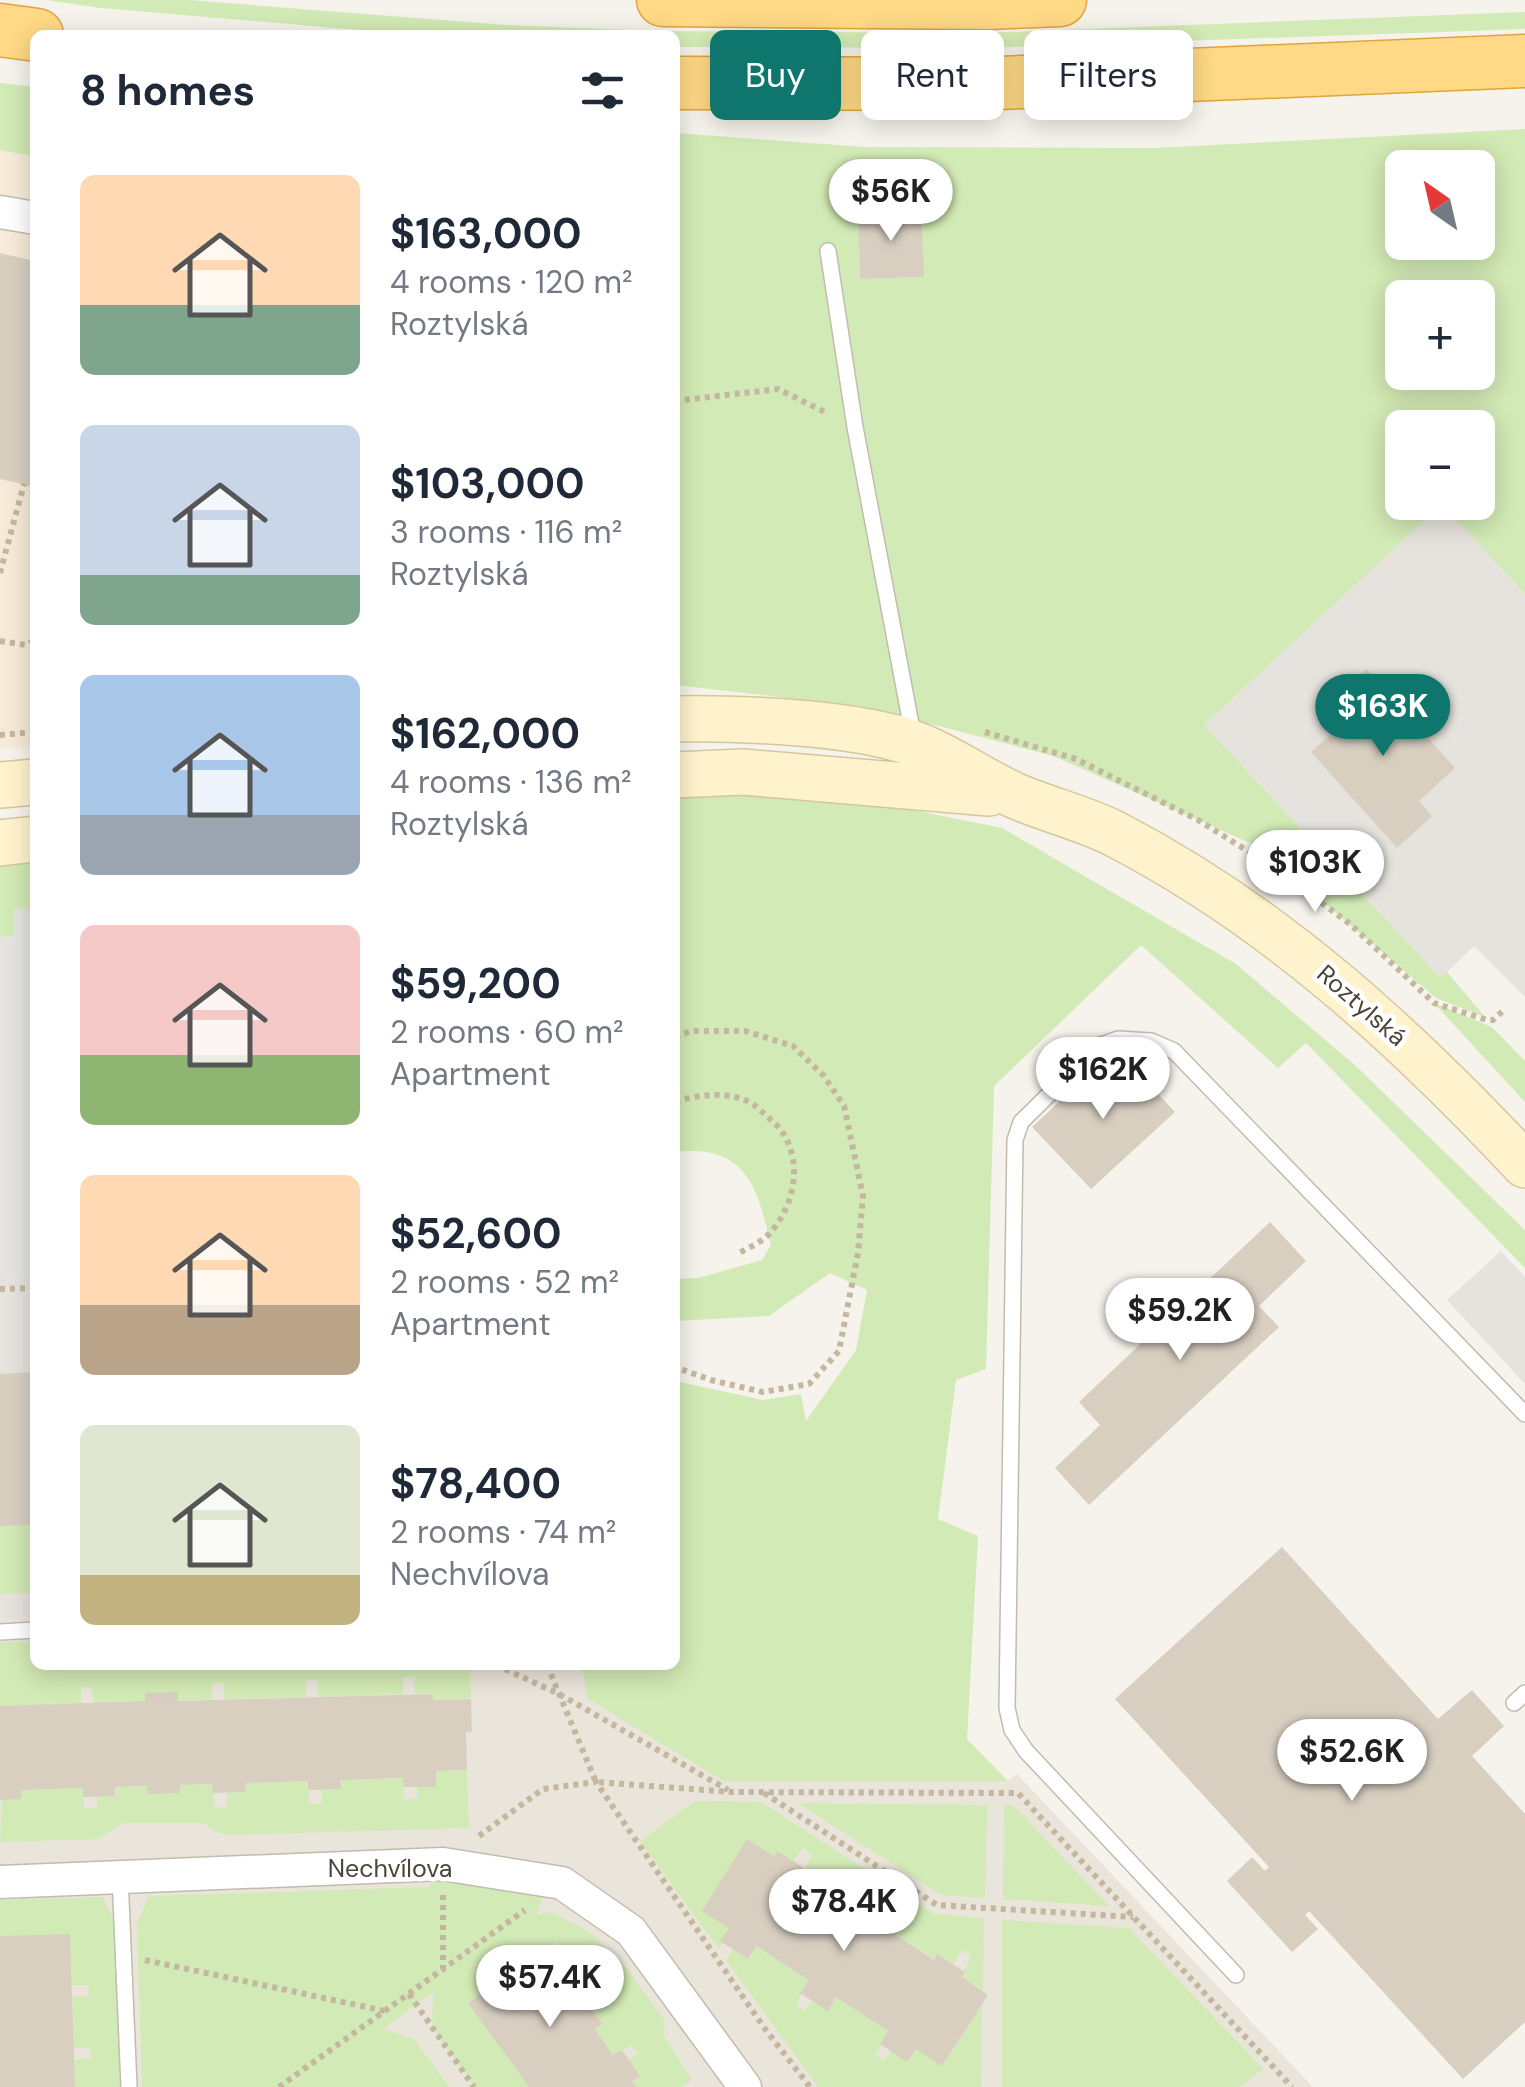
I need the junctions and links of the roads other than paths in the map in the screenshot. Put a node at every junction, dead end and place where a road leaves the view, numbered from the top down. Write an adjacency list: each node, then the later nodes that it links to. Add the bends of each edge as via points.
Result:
1 (663, 0): 2 (highway)
2 (1060, 0)
3 (0, 30): 4 (highway)
4 (30, 34)
5 (1525, 62): 6 (highway, via 976,84)
6 (680, 83)
7 (0, 212): 8 (street)
8 (30, 217)
9 (828, 251): 11 (lane)
10 (680, 719): 11 (main road, Roztylská, via 855,731)
11 (915, 744): 15 (main road, Roztylská)
12 (680, 776): 15 (main road, Roztylská, via 781,774)
13 (30, 782): 14 (main road)
14 (0, 785)
15 (1016, 796): 18 (main road, Roztylská, via 1110,831 1255,917 1374,1014)
16 (30, 840): 17 (main road)
17 (0, 843)
18 (1525, 1165)
19 (1525, 1414): 24 (lane, via 1174,1052 1152,1041 1118,1039 1098,1046 1021,1122 1015,1140 1006,1708 1026,1751)
20 (30, 1630): 21 (lane)
21 (0, 1632)
22 (120, 1876): 23 (street, Nechvílova); 25 (lane); 26 (street, Nechvílova, via 442,1864 562,1883 632,1930)
23 (0, 1882)
24 (1236, 1975)
25 (130, 2087)
26 (745, 2087)

